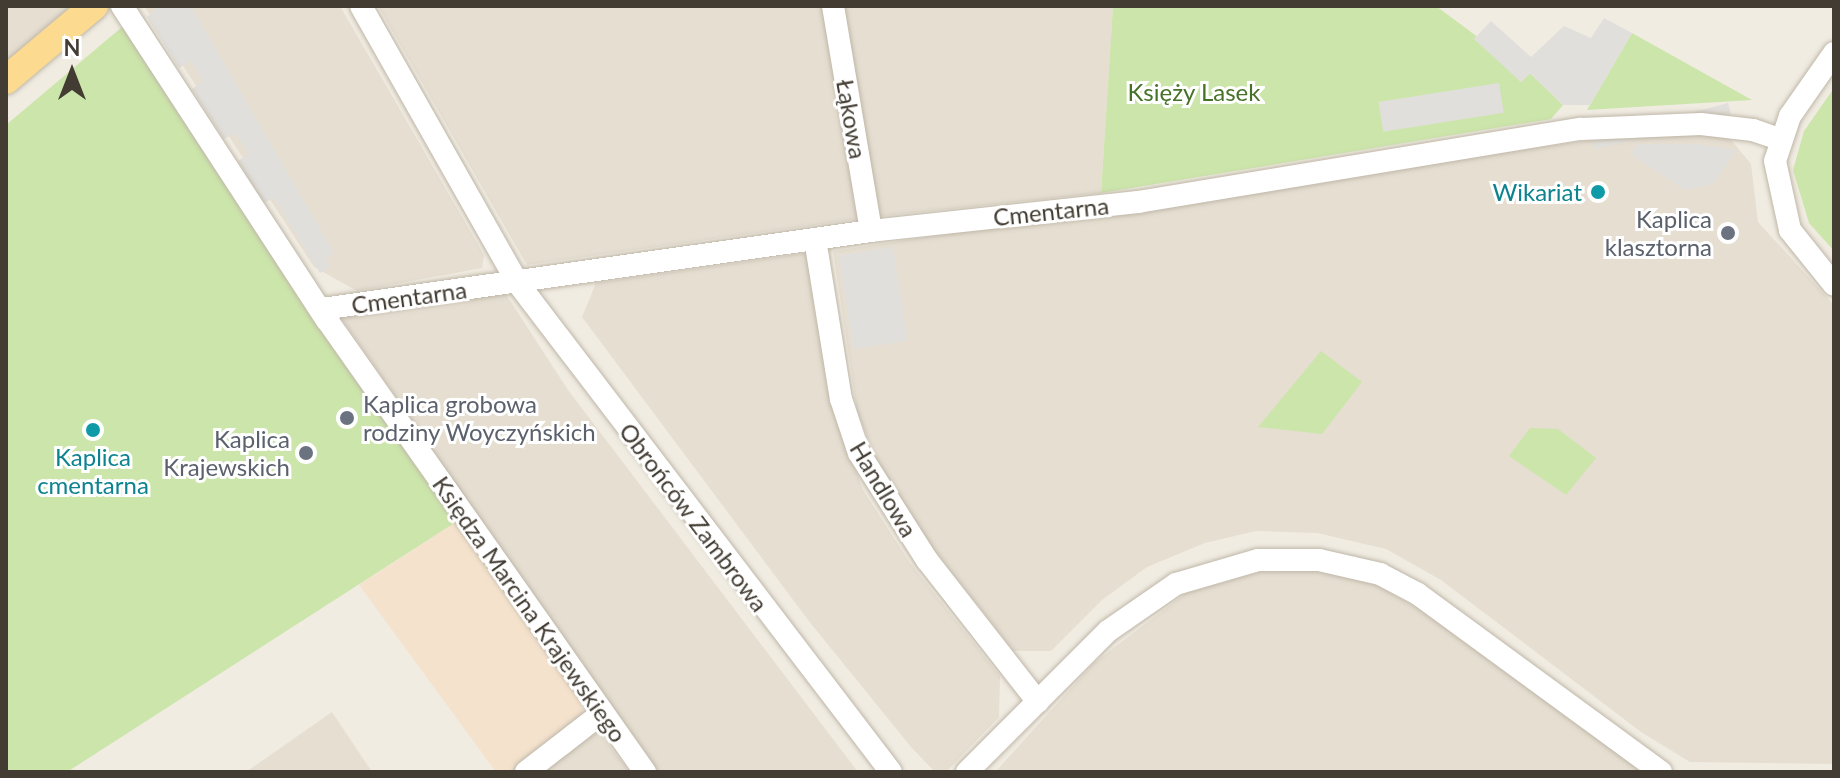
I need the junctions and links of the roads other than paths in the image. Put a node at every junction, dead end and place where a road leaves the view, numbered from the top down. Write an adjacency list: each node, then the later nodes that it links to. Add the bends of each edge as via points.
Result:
1 (94, 6): 6 (main road)
2 (122, 6): 13 (street, Księdza Marcina Krajewskiego)
3 (361, 6): 11 (street, Obrońców Zambrowa)
4 (833, 6): 8 (street, Łąkowa)
5 (1834, 53): 7 (street)
6 (6, 80)
7 (1779, 139): 8 (street, Cmentarna, via 1701,124 1581,129 1138,202); 10 (street, via 1775,161 1790,230)
8 (871, 231): 9 (street, Cmentarna)
9 (815, 239): 11 (street, Cmentarna); 14 (street, Handlowa, via 841,399 859,453 927,560)
10 (1827, 265): 12 (street)
11 (517, 282): 13 (street, Cmentarna); 18 (street, Obrońców Zambrowa)
12 (1834, 285)
13 (322, 309): 15 (street, Księdza Marcina Krajewskiego)
14 (1038, 702): 19 (street); 20 (street, via 1108,631 1176,584 1258,560 1319,560 1380,574 1418,594)
15 (602, 713): 16 (street); 17 (street, Księdza Marcina Krajewskiego)
16 (526, 772)
17 (645, 772)
18 (891, 772)
19 (967, 772)
20 (1661, 772)

